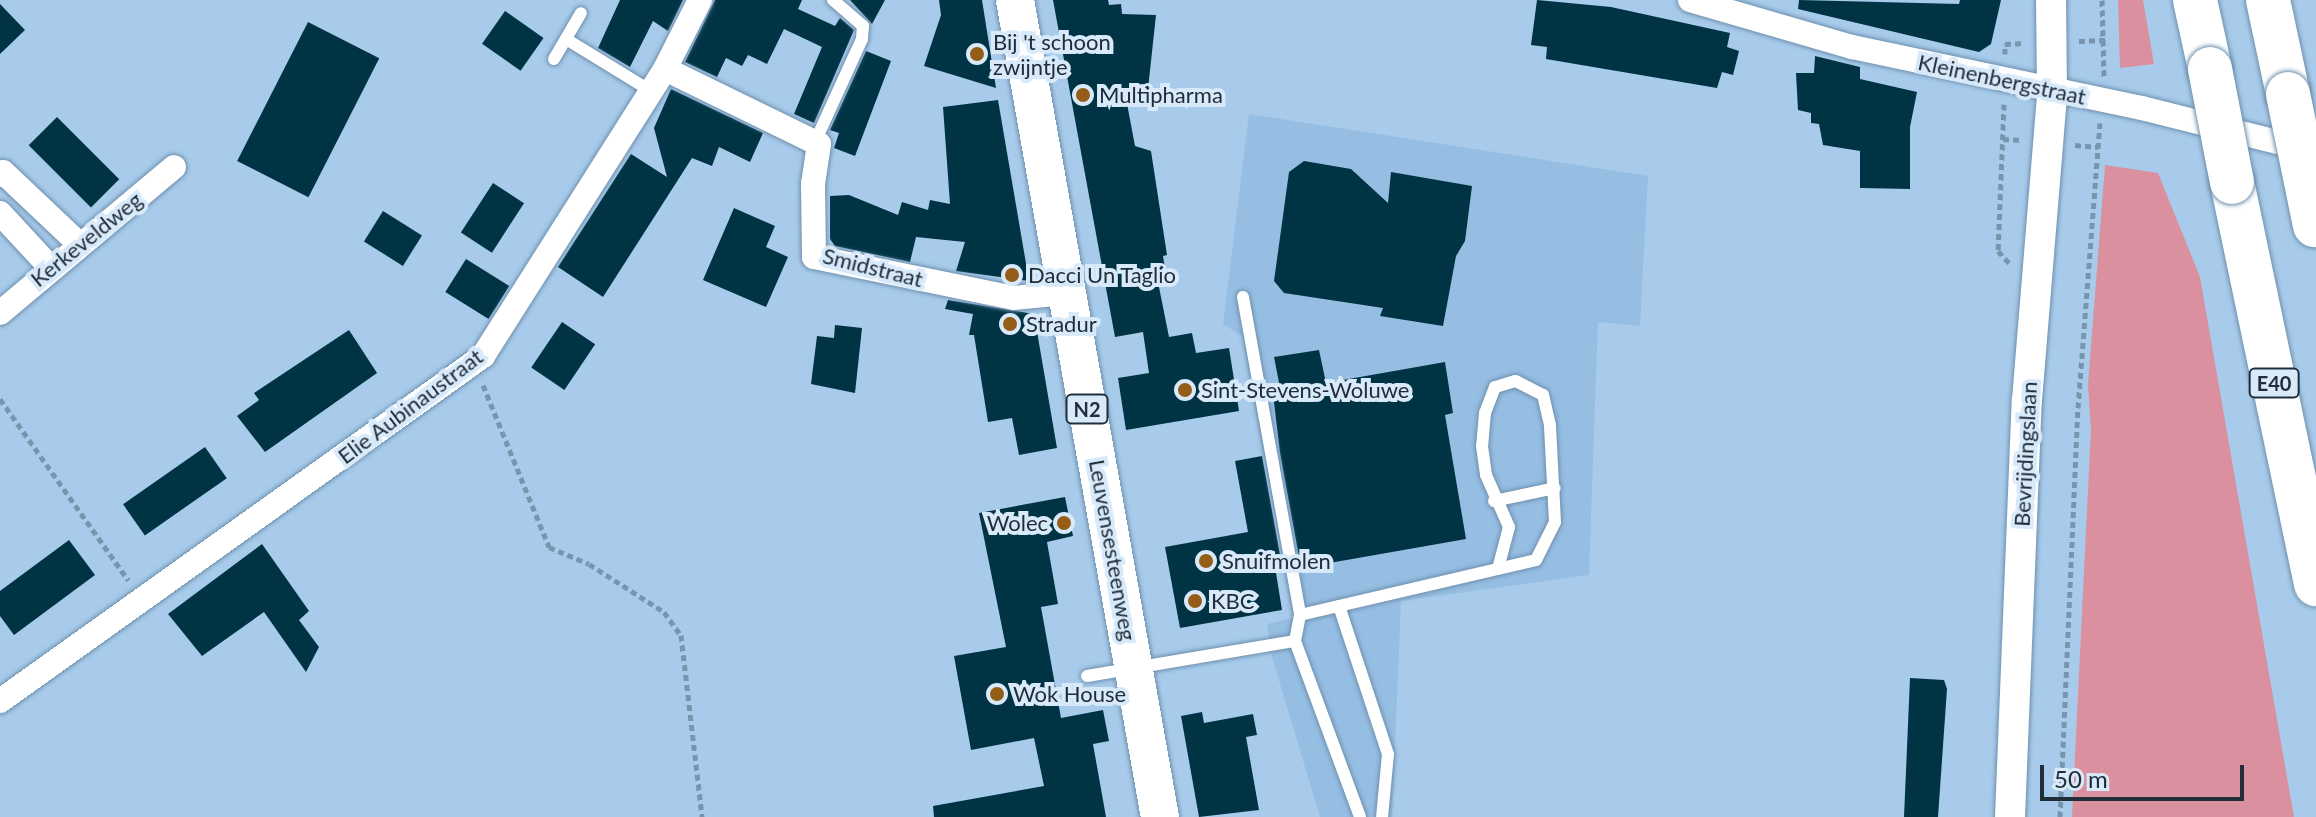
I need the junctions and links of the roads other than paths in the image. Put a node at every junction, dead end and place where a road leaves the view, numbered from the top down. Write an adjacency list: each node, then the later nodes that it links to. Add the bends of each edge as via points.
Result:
1 (700, 0): 11 (street, Elie Aubinaustraat)
2 (833, 0): 14 (lane, via 863,26 862,39)
3 (1015, 0): 22 (main road, Leuvensesteenweg / N2)
4 (1690, 0): 13 (street, Kleinenbergstraat, via 1752,22)
5 (2051, 0): 13 (street, Bevrijdingslaan)
6 (2195, 0): 28 (highway, E40, bridge)
7 (2268, 0): 19 (highway, bridge)
8 (581, 13): 9 (lane)
9 (566, 39): 10 (lane); 12 (lane)
10 (554, 59)
11 (665, 69): 12 (street, Elie Aubinaustraat); 14 (street)
12 (651, 91): 34 (street, Elie Aubinaustraat, via 532,284 473,362)
13 (2052, 93): 15 (street, Kleinenbergstraat, via 2102,100); 38 (street, Bevrijdingslaan, via 2027,400)
14 (815, 142): 22 (street, Smidstraat, via 819,144 813,174 814,257 1013,298)
15 (2316, 152)
16 (174, 167): 20 (street, Kerkeveldweg)
17 (1, 172): 20 (street)
18 (0, 213): 21 (street)
19 (2315, 229)
20 (78, 243): 21 (street, Kerkeveldweg)
21 (49, 266): 24 (street, Kerkeveldweg)
22 (1066, 293): 32 (main road, Leuvensesteenweg / N2)
23 (1243, 297): 30 (lane)
24 (0, 313)
25 (1555, 488): 26 (lane); 26 (lane, via 1543,395 1528,385 1504,383 1495,387 1485,413 1482,446); 27 (lane, via 1555,522 1536,560)
26 (1494, 501): 27 (lane, via 1509,527)
27 (1498, 569): 29 (lane)
28 (2316, 584)
29 (1339, 606): 30 (lane); 37 (lane, via 1388,754)
30 (1300, 615): 31 (lane)
31 (1295, 641): 32 (lane); 36 (lane)
32 (1135, 670): 33 (lane); 35 (main road, Leuvensesteenweg / N2)
33 (1087, 676)
34 (0, 701)
35 (1160, 817)
36 (1360, 817)
37 (1382, 817)
38 (2010, 817)

